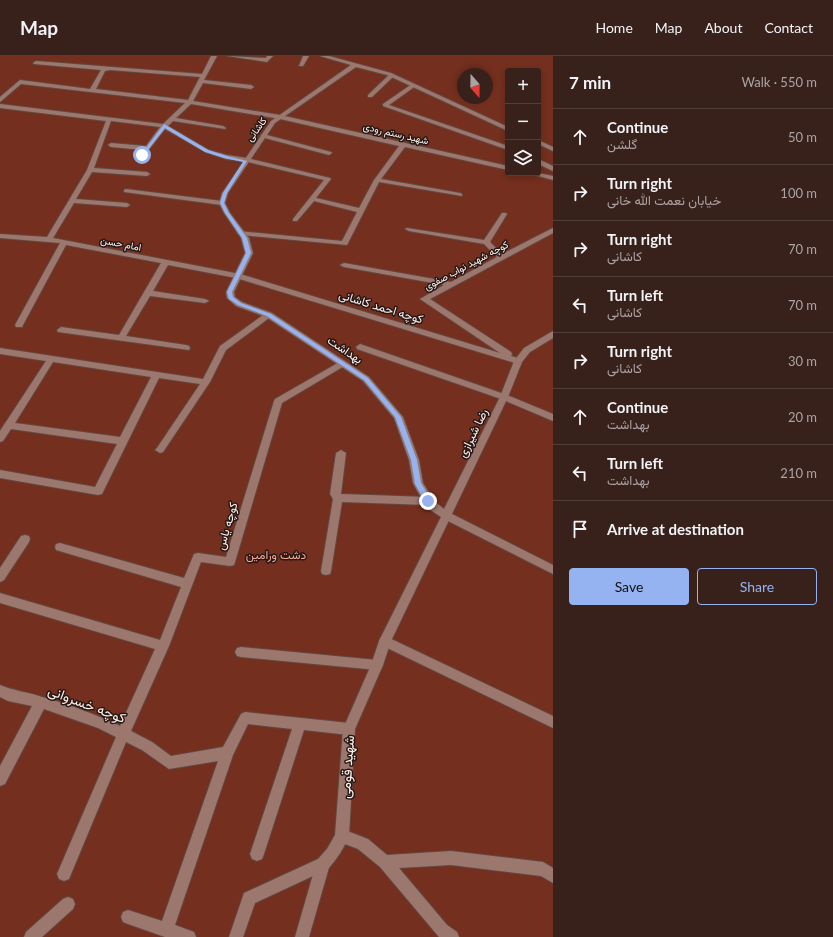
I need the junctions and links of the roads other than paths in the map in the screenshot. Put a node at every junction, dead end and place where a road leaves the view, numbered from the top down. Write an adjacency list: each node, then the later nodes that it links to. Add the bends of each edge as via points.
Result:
1 (214, 56): 13 (street)
2 (230, 56): 6 (street)
3 (306, 56): 9 (street)
4 (323, 56): 7 (street)
5 (347, 56): 7 (street)
6 (269, 58)
7 (342, 62): 10 (street)
8 (36, 63): 11 (street, via 52,62)
9 (301, 65)
10 (355, 65): 12 (street); 21 (street, کاشانی)
11 (109, 69): 13 (street); 16 (street, via 103,70)
12 (392, 75): 14 (street); 17 (street)
13 (202, 79): 15 (street); 19 (street)
14 (414, 86): 26 (street); 31 (street, via 384,105)
15 (251, 87)
16 (92, 91): 18 (street, شهید رستم رودی, via 20,82); 19 (street, شهید رستم رودی)
17 (370, 96)
18 (0, 100)
19 (190, 102): 21 (street, شهید رستم رودی); 23 (street)
20 (0, 106): 22 (street)
21 (280, 118): 27 (street, کاشانی, via 273,122); 30 (street, شهید رستم رودی)
22 (109, 120): 24 (street); 40 (street)
23 (171, 120): 24 (street); 25 (street)
24 (164, 126): 32 (street); 36 (street, via 206,151)
25 (223, 128)
26 (505, 128)
27 (263, 136): 34 (street); 36 (street, کاشانی)
28 (541, 144): 33 (street)
29 (111, 145): 32 (street)
30 (403, 145): 38 (street, شهید رستم رودی); 44 (street)
31 (505, 147)
32 (147, 148): 35 (street)
33 (553, 149)
34 (329, 153)
35 (142, 155)
36 (246, 161): 47 (street, via 328,179); 49 (street, کاشانی, via 225,193)
37 (541, 163): 39 (street)
38 (505, 167)
39 (553, 169)
40 (90, 170): 41 (street); 48 (street)
41 (146, 174)
42 (541, 175): 43 (street)
43 (553, 178)
44 (377, 180): 46 (street); 51 (street)
45 (126, 191): 49 (street)
46 (460, 195)
47 (313, 199): 51 (street); 53 (street)
48 (71, 201): 50 (street); 58 (street)
49 (222, 203): 56 (street)
50 (127, 205)
51 (361, 211): 56 (street, via 344,243)
52 (504, 214): 60 (street)
53 (295, 220)
54 (410, 229): 60 (street)
55 (553, 230): 61 (street, کوچه شهید نواب صفوی)
56 (241, 232): 64 (street, via 249,253)
57 (0, 236): 58 (street, امام حسن)
58 (50, 239): 59 (street, امام حسن)
59 (64, 242): 62 (street, امام حسن); 69 (street)
60 (486, 242): 61 (street)
61 (502, 258): 65 (street, کوچه شهید نواب صفوی)
62 (166, 262): 64 (street, امام حسن); 66 (street)
63 (344, 265): 65 (street)
64 (237, 276): 68 (street, بهداشت, via 230,292 231,298); 77 (street, کوچه احمد کاشانی)
65 (452, 284): 77 (street, کوچه شهید نواب صفوی, via 424,299)
66 (148, 294): 67 (street); 72 (street)
67 (205, 301)
68 (269, 315): 78 (street, بهداشت); 80 (street, via 222,348)
69 (19, 325)
70 (61, 330): 72 (street)
71 (553, 334): 77 (street, via 527,350)
72 (121, 338): 73 (street)
73 (186, 348)
74 (360, 348): 81 (street)
75 (0, 352): 76 (street)
76 (51, 359): 79 (street); 83 (street)
77 (518, 361): 81 (street, رضا شیرازی)
78 (343, 364): 90 (street, بهداشت, via 366,379 398,417 414,460 418,484); 97 (street, کوچه یاس, via 278,401 230,562 198,557)
79 (157, 374): 80 (street); 85 (street)
80 (206, 382): 86 (street)
81 (504, 397): 82 (street); 91 (street, رضا شیرازی)
82 (553, 418)
83 (8, 425): 84 (street); 85 (street)
84 (0, 439)
85 (123, 441): 88 (street, via 98,491)
86 (160, 450)
87 (341, 453): 89 (street, via 335,494)
88 (0, 474)
89 (338, 498): 90 (street); 95 (street)
90 (428, 501): 91 (street, بهداشت)
91 (446, 515): 94 (street, بهداشت); 99 (street, شهید قومی)
92 (25, 539): 96 (street)
93 (60, 547): 97 (street)
94 (553, 570)
95 (326, 571)
96 (0, 577)
97 (188, 584): 100 (street, کوچه یاس)
98 (0, 598): 100 (street)
99 (385, 641): 102 (street, شهید قومی); 105 (street)
100 (163, 646): 108 (street, کوچه یاس)
101 (241, 652): 102 (street)
102 (377, 665): 107 (street, شهید قومی)
103 (0, 691): 104 (street, کوچه خسروانی)
104 (41, 702): 108 (street, کوچه خسروانی, via 101,723); 110 (street)
105 (553, 722)
106 (300, 723): 107 (street); 109 (street, via 246,718); 112 (street)
107 (349, 729): 111 (street, شهید قومی)
108 (123, 734): 109 (street, کوچه خسروانی, via 147,746 169,763); 115 (street, کوچه یاس)
109 (227, 753): 119 (street)
110 (0, 779)
111 (342, 836): 113 (street, via 363,844); 114 (street, شهید قومی)
112 (257, 854)
113 (385, 862): 116 (street, via 451,858 543,869); 124 (street, via 442,930)
114 (323, 864): 122 (street, شهید قومی, via 249,898); 123 (street)
115 (64, 874)
116 (553, 876)
117 (68, 904): 120 (street)
118 (128, 917): 119 (street)
119 (166, 930): 121 (street)
120 (31, 937)
121 (189, 937)
122 (236, 937)
123 (302, 937)
124 (452, 937)

